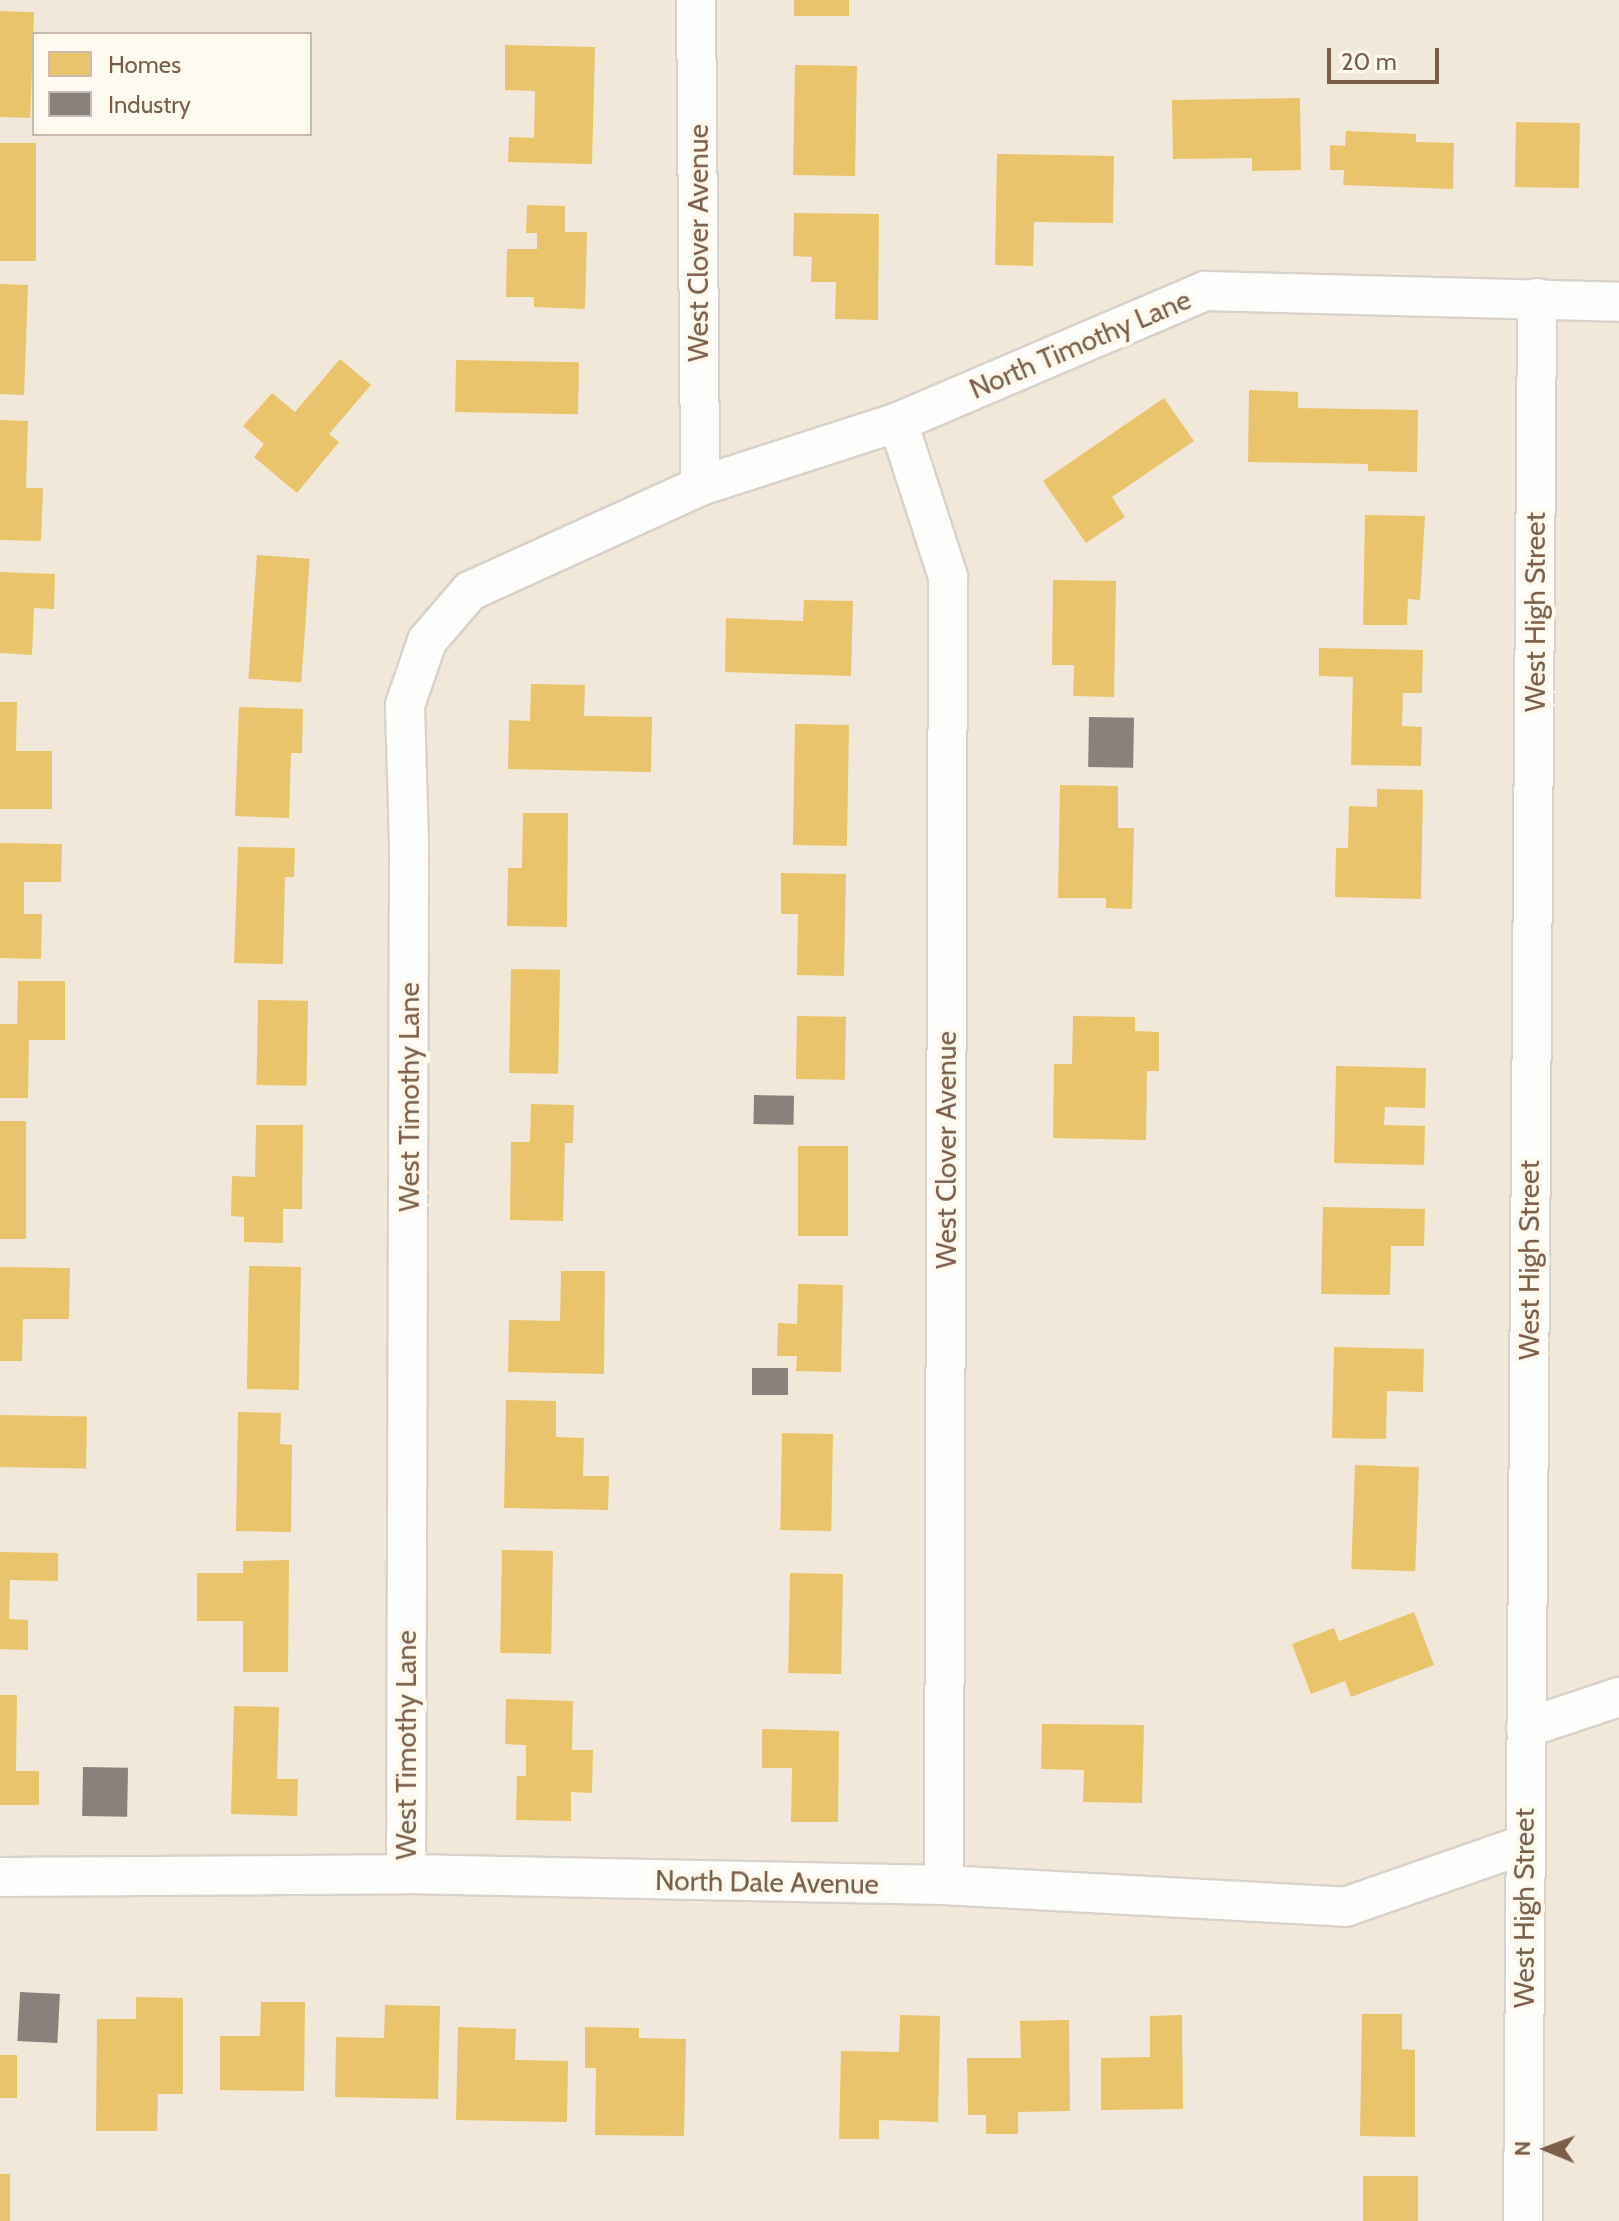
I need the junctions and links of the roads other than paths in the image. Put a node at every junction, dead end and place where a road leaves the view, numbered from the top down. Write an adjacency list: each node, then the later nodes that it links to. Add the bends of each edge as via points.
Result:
1 (696, 0): 5 (street, West Clover Avenue)
2 (1537, 298): 3 (street, North Timothy Lane); 4 (street, North Timothy Lane, via 1205,291); 7 (street, West High Street)
3 (1619, 302)
4 (898, 422): 5 (street, North Timothy Lane); 11 (street, West Clover Avenue, via 948,577)
5 (700, 486): 9 (street, West Timothy Lane, via 470,591 427,641 405,705)
6 (1619, 1697): 7 (street)
7 (1526, 1728): 8 (street, West High Street)
8 (1523, 1845): 11 (street, North Dale Avenue, via 1345,1907); 12 (street, West High Street)
9 (406, 1874): 10 (street, North Dale Avenue); 11 (street, North Dale Avenue)
10 (0, 1877)
11 (944, 1885)
12 (1523, 2221)

